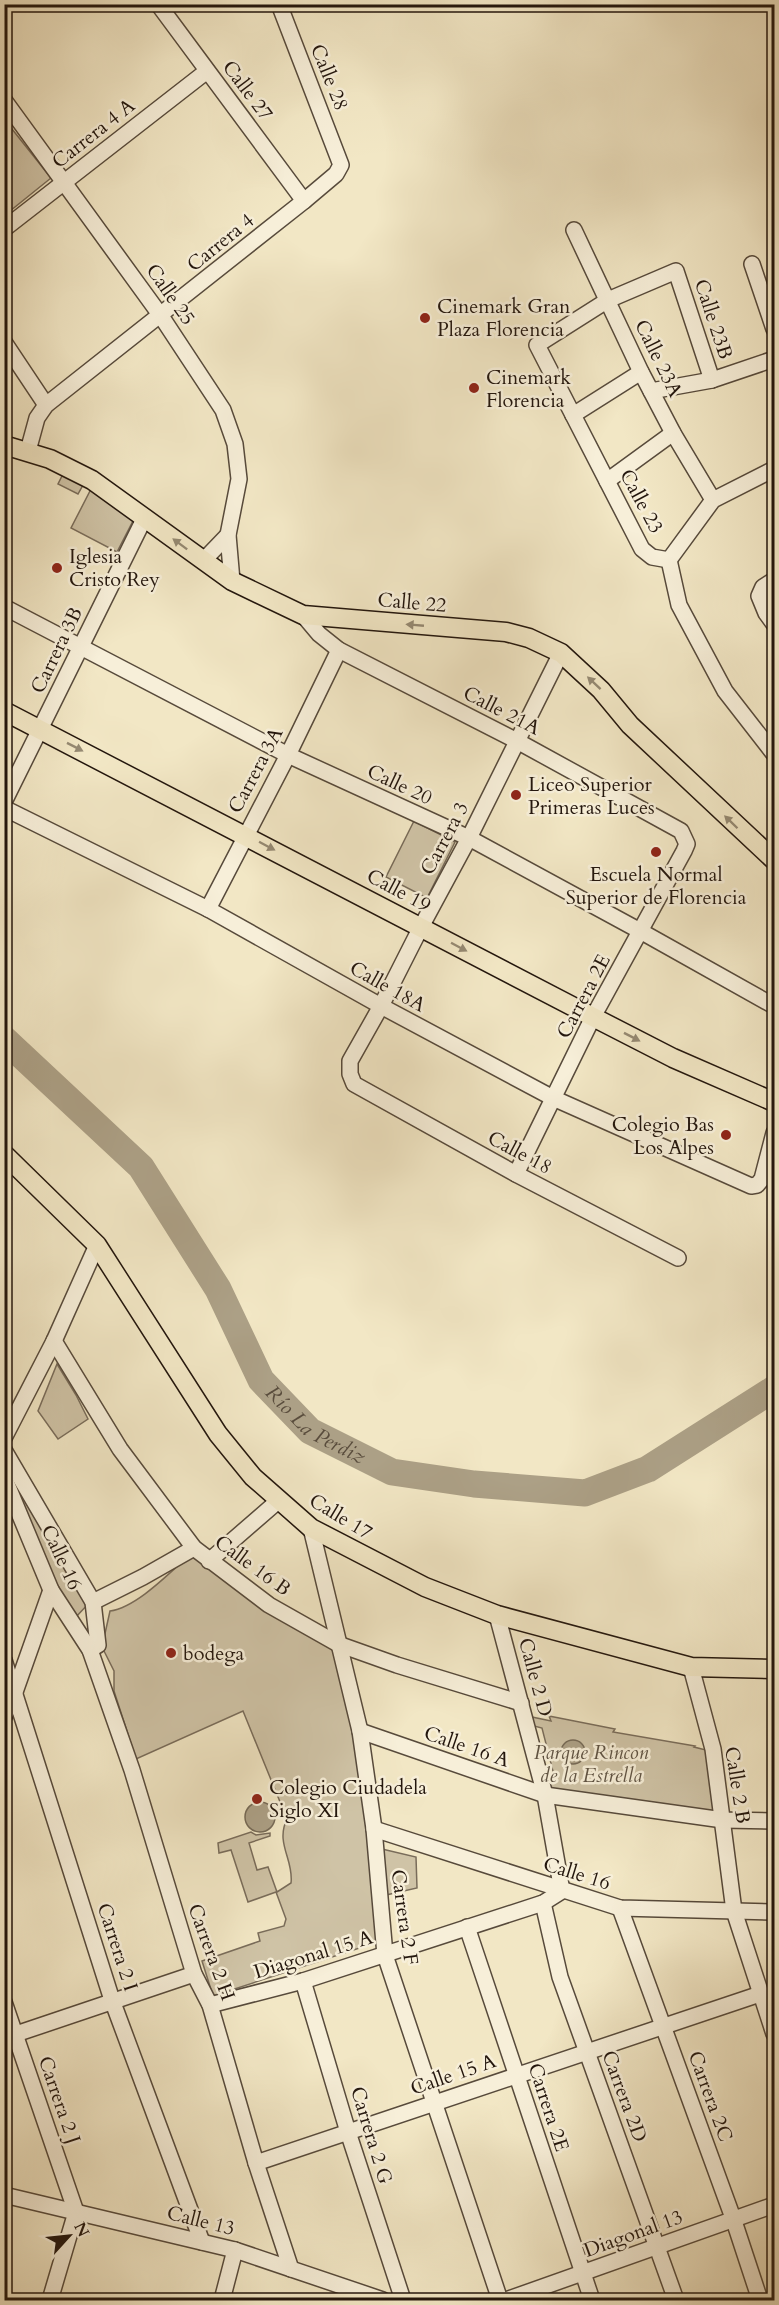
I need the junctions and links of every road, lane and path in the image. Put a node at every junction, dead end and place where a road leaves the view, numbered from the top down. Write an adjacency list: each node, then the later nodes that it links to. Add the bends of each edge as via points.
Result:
1 (159, 4): 3 (street, Calle 27)
2 (279, 4): 5 (street, Calle 28)
3 (207, 71): 6 (street, Carrera 4 A); 7 (street, Calle 27)
4 (4, 100): 6 (street, Calle 25)
5 (341, 165): 7 (street, Carrera 4)
6 (65, 181): 8 (street, Carrera 4 A); 12 (street, Calle 25)
7 (304, 201): 12 (street, Carrera 4)
8 (4, 228)
9 (574, 230): 11 (street, Calle 23A)
10 (752, 264): 13 (street)
11 (609, 300): 16 (street, Calle 23A); 17 (street, Calle 23B, via 676,272); 20 (street, Calle 23, via 537,345)
12 (161, 316): 19 (street, Carrera 4); 28 (street, Calle 25, via 223,410 235,444 239,479)
13 (774, 329)
14 (4, 342): 19 (street)
15 (774, 359): 17 (street)
16 (641, 372): 18 (street, Calle 23A); 20 (street)
17 (712, 380): 18 (street)
18 (651, 391): 21 (street, Calle 23A)
19 (46, 405): 23 (street, Carrera 4, via 37,418)
20 (573, 415): 25 (street, Calle 23)
21 (673, 433): 25 (street); 26 (street, Calle 23A)
22 (4, 445): 23 (main road, Calle 22)
23 (28, 451): 27 (main road, Calle 22, via 92,480)
24 (774, 469): 26 (street)
25 (607, 481): 29 (street, Calle 23, via 642,549 652,557)
26 (713, 500): 29 (street)
27 (145, 517): 30 (main road, Calle 22, one-way to 27); 36 (street, Carrera 3B)
28 (228, 535): 30 (street); 32 (street, Calle 25)
29 (669, 560): 42 (street, via 679,605 725,691)
30 (203, 561): 32 (main road, Calle 22)
31 (774, 580): 35 (street, via 763,587 759,596)
32 (232, 581): 34 (main road, Calle 22)
33 (4, 607): 36 (street, Calle 20)
34 (303, 615): 37 (street, Calle 21A); 38 (main road, Calle 22, one-way to 34, via 506,632)
35 (774, 624)
36 (81, 647): 40 (street, Carrera 3B); 43 (street, Calle 20)
37 (339, 650): 41 (street, Calle 21A); 43 (street, Carrera 3A)
38 (561, 653): 41 (street, Carrera 3); 49 (main road, Calle 22, one-way to 38, via 630,725 601,690)
39 (4, 711): 40 (main road, Calle 19)
40 (40, 729): 44 (street, Carrera 3B); 46 (main road, Calle 19, one-way to 46)
41 (517, 741): 47 (street, Carrera 3); 48 (street, Calle 21A, via 681,831)
42 (774, 754)
43 (288, 755): 46 (street, Carrera 3A); 47 (street, Calle 20)
44 (4, 802)
45 (4, 808): 50 (street, Calle 18A)
46 (245, 835): 50 (street, Carrera 3A); 51 (main road, Calle 19, one-way to 51)
47 (469, 838): 51 (street, Carrera 3); 52 (street, Calle 20)
48 (686, 838): 52 (street, Carrera 2E, via 684,851)
49 (774, 861)
50 (208, 909): 53 (street, Calle 18A)
51 (421, 927): 53 (street, Carrera 3); 55 (main road, Calle 19, one-way to 55)
52 (642, 932): 54 (street, Calle 20); 55 (street, Carrera 2E)
53 (381, 1006): 56 (street, Carrera 3, via 350,1061); 57 (street, Calle 18A)
54 (774, 1006)
55 (593, 1017): 57 (street, Carrera 2E); 58 (main road, Calle 19, one-way to 58)
56 (350, 1074): 61 (street, Calle 18, via 354,1084)
57 (553, 1098): 59 (street, Calle 18A, via 751,1186 762,1179); 61 (street, Carrera 2E)
58 (774, 1102)
59 (774, 1133)
60 (4, 1154): 62 (main road, Calle 17)
61 (516, 1174): 63 (street, Calle 18)
62 (97, 1245): 64 (street); 68 (main road, Calle 17, via 218,1434 253,1478)
63 (678, 1258)
64 (54, 1341): 65 (street); 70 (street, Calle 16 B, via 120,1449)
65 (4, 1438)
66 (4, 1450): 73 (street)
67 (4, 1477): 72 (street, Calle 16)
68 (278, 1501): 69 (main road, Calle 17); 71 (street)
69 (311, 1528): 74 (main road, Calle 17, via 425,1587); 75 (street, Carrera 2 F)
70 (194, 1548): 71 (street, Calle 16 B); 73 (street)
71 (209, 1561): 75 (street, Calle 16 B, via 269,1605)
72 (51, 1590): 76 (street, Calle 16); 80 (street)
73 (93, 1602): 76 (street, via 98,1645)
74 (497, 1615): 78 (main road, Calle 17); 81 (street, Calle 2 D)
75 (338, 1644): 81 (street, Calle 16 B); 83 (street, Carrera 2 F)
76 (90, 1650): 95 (street, Carrera 2 H, via 132,1770)
77 (4, 1660): 80 (street, Carrera 2 I)
78 (691, 1667): 79 (main road, Calle 17); 85 (street, Calle 2 B, via 713,1749)
79 (774, 1669)
80 (15, 1692): 82 (street); 98 (street, Carrera 2 I)
81 (521, 1703): 84 (street, Calle 2 D)
82 (4, 1717)
83 (360, 1731): 84 (street, Calle 16 A); 87 (street, Carrera 2 F)
84 (545, 1795): 85 (street, Calle 16 A); 88 (street, Calle 2 D)
85 (723, 1820): 86 (street, Calle 16 A); 91 (street, Calle 2 B)
86 (774, 1821)
87 (374, 1829): 88 (street, Calle 16); 94 (street, Carrera 2 F)
88 (562, 1891): 89 (street, Diagonal 15 A); 90 (street, Calle 16)
89 (543, 1903): 93 (street, Diagonal 15 A); 104 (street, Carrera 2D, via 560,1977)
90 (620, 1908): 91 (street, Calle 16); 101 (street, Carrera 2C)
91 (734, 1911): 92 (street, Calle 16); 97 (street, Calle 2 B)
92 (774, 1912)
93 (466, 1927): 94 (street, Diagonal 15 A); 105 (street, Carrera 2E)
94 (385, 1955): 96 (street, Diagonal 15 A); 106 (street, Carrera 2 F)
95 (194, 1974): 98 (street); 100 (street, Carrera 2 H)
96 (303, 1982): 100 (street, Diagonal 15 A); 107 (street, Carrera 2 G)
97 (760, 1994): 101 (street, Calle 15 A); 102 (street, Calle 2 B)
98 (112, 2000): 103 (street); 113 (street, Carrera 2 I)
99 (4, 2002): 103 (street, Carrera 2 J)
100 (210, 2005): 108 (street, Carrera 2 H)
101 (663, 2026): 104 (street, Calle 15 A); 112 (street, Carrera 2C)
102 (774, 2034)
103 (10, 2036): 111 (street, Carrera 2 J)
104 (587, 2053): 105 (street, Calle 15 A); 114 (street, Carrera 2D)
105 (516, 2074): 106 (street, Calle 15 A); 117 (street, Carrera 2E)
106 (434, 2104): 107 (street, Calle 15 A); 122 (street, Carrera 2 F)
107 (348, 2132): 108 (street, Calle 15 A); 121 (street, Carrera 2 G)
108 (256, 2163): 116 (street, Carrera 2 H)
109 (4, 2195): 111 (street, Calle 13)
110 (774, 2205): 112 (street, Diagonal 13)
111 (76, 2212): 113 (street, Calle 13); 118 (street)
112 (733, 2218): 114 (street, Diagonal 13); 126 (street, Carrera 2C)
113 (202, 2242): 115 (street, Calle 13)
114 (658, 2247): 117 (street, Diagonal 13); 125 (street, Carrera 2D)
115 (235, 2250): 116 (street, Calle 13); 119 (street)
116 (291, 2269): 120 (street, Calle 13)
117 (584, 2272): 123 (street, Diagonal 13); 124 (street, Carrera 2E)
118 (50, 2301)
119 (222, 2301)
120 (383, 2301)
121 (403, 2301)
122 (500, 2301)
123 (506, 2301)
124 (592, 2301)
125 (676, 2301)
126 (760, 2301)

